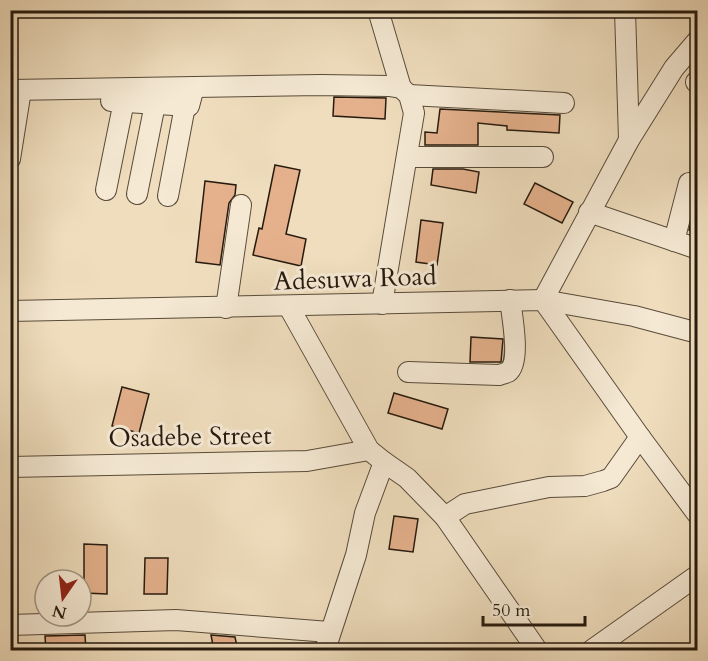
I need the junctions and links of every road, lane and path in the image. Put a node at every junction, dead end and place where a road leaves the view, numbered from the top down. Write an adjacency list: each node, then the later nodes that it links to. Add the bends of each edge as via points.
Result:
1 (378, 10): 6 (street)
2 (626, 10): 10 (street)
3 (698, 40): 10 (street, via 674,68)
4 (194, 87): 5 (street); 6 (street, via 388,86); 9 (street, via 191,103)
5 (16, 90): 13 (street)
6 (405, 92): 8 (street); 11 (street, via 414,113)
7 (155, 104): 9 (street); 15 (street, via 117,101); 16 (street)
8 (564, 104)
9 (185, 106): 17 (street)
10 (629, 140): 19 (street)
11 (407, 157): 12 (street); 24 (street)
12 (543, 157)
13 (10, 159)
14 (689, 183): 20 (street)
15 (106, 190)
16 (137, 194)
17 (168, 195)
18 (241, 206): 26 (street)
19 (589, 212): 20 (street); 23 (street)
20 (674, 241): 21 (street)
21 (698, 249)
22 (510, 300): 23 (street, Adesuwa Road); 24 (street, Adesuwa Road); 29 (street, via 515,355 509,371 499,375)
23 (543, 300): 28 (street, Adesuwa Road, via 634,316); 30 (street)
24 (382, 304): 25 (street, Adesuwa Road)
25 (289, 307): 26 (street, Adesuwa Road); 31 (street)
26 (226, 308): 27 (street, Adesuwa Road)
27 (10, 311)
28 (698, 333)
29 (408, 372)
30 (640, 437): 33 (street); 34 (street, via 611,478 585,486 549,487 465,504)
31 (377, 456): 32 (street, Osadebe Street); 34 (street, via 407,478); 37 (street, via 356,555)
32 (10, 467)
33 (698, 515)
34 (445, 517): 38 (street)
35 (698, 575): 39 (street)
36 (10, 625): 37 (street, via 176,620)
37 (327, 641)
38 (537, 651)
39 (592, 651)

